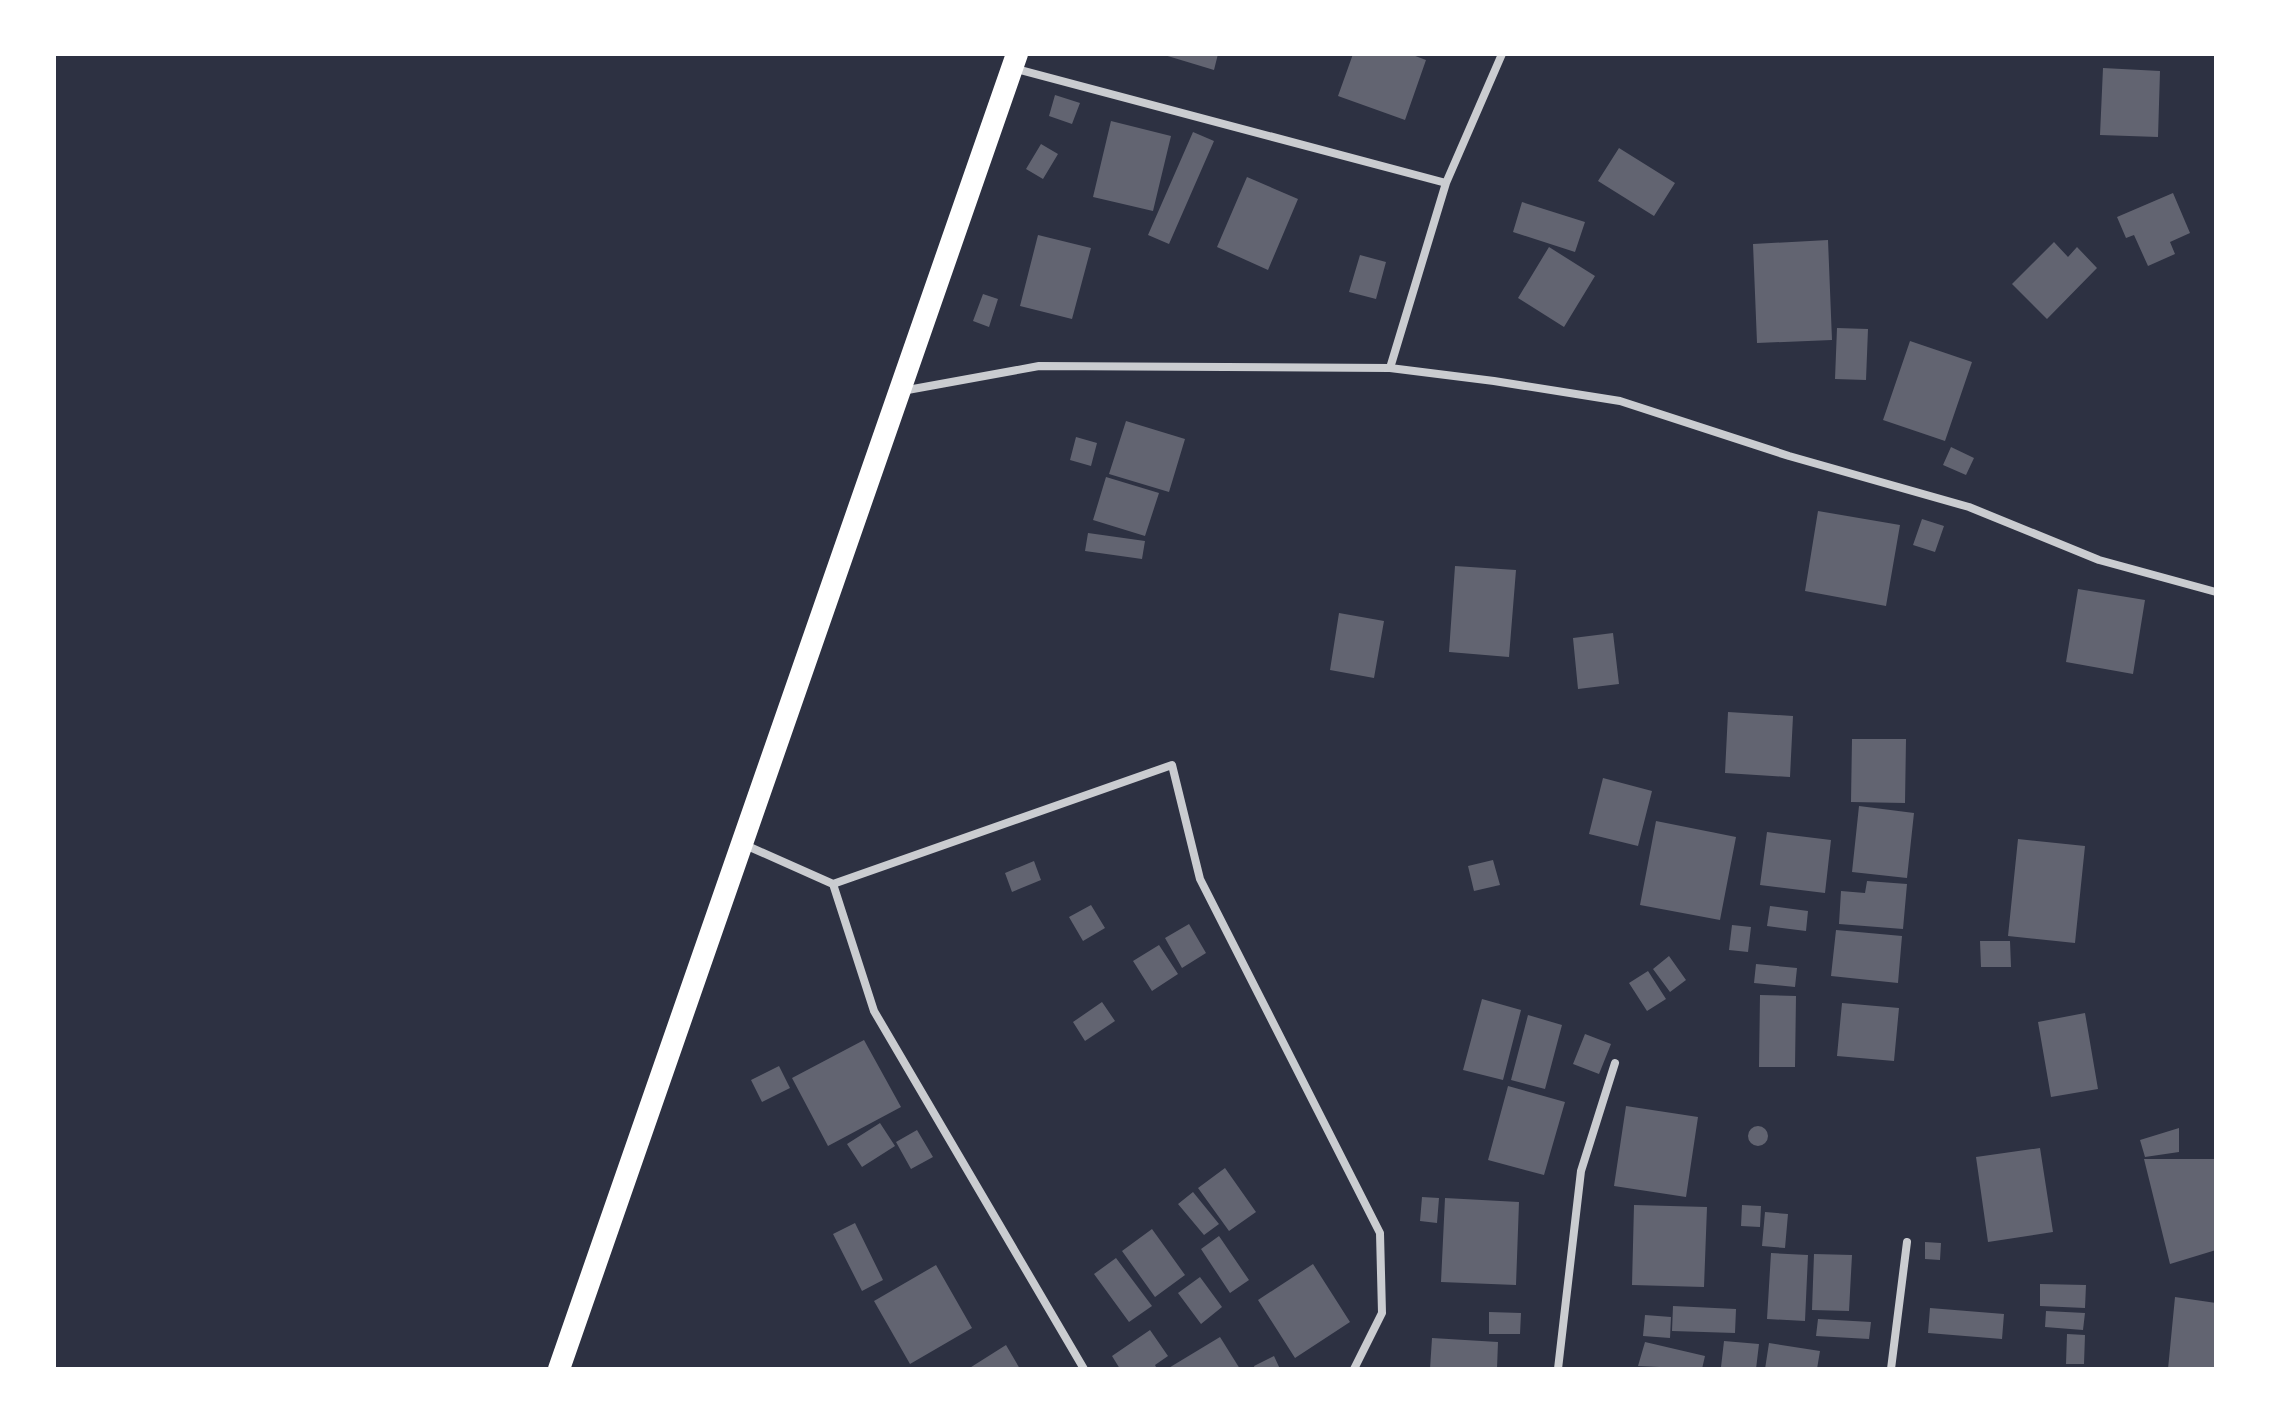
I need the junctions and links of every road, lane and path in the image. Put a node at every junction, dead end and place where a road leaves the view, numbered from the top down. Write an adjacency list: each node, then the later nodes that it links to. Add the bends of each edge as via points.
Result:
1 (1502, 54): 3 (street)
2 (1014, 61): 3 (street); 5 (highway)
3 (1446, 183): 4 (street)
4 (1390, 368): 5 (street, via 1039,366); 6 (street, via 1620,401 1969,507 2099,560)
5 (897, 392): 7 (highway)
6 (2216, 592)
7 (741, 843): 8 (street); 11 (highway)
8 (833, 884): 12 (street, via 874,1011); 13 (street, via 1172,765 1200,879 1380,1233 1382,1313)
9 (1615, 1063): 14 (street, via 1581,1171)
10 (1907, 1242): 15 (street)
11 (559, 1369)
12 (1084, 1369)
13 (1354, 1369)
14 (1558, 1369)
15 (1891, 1369)

